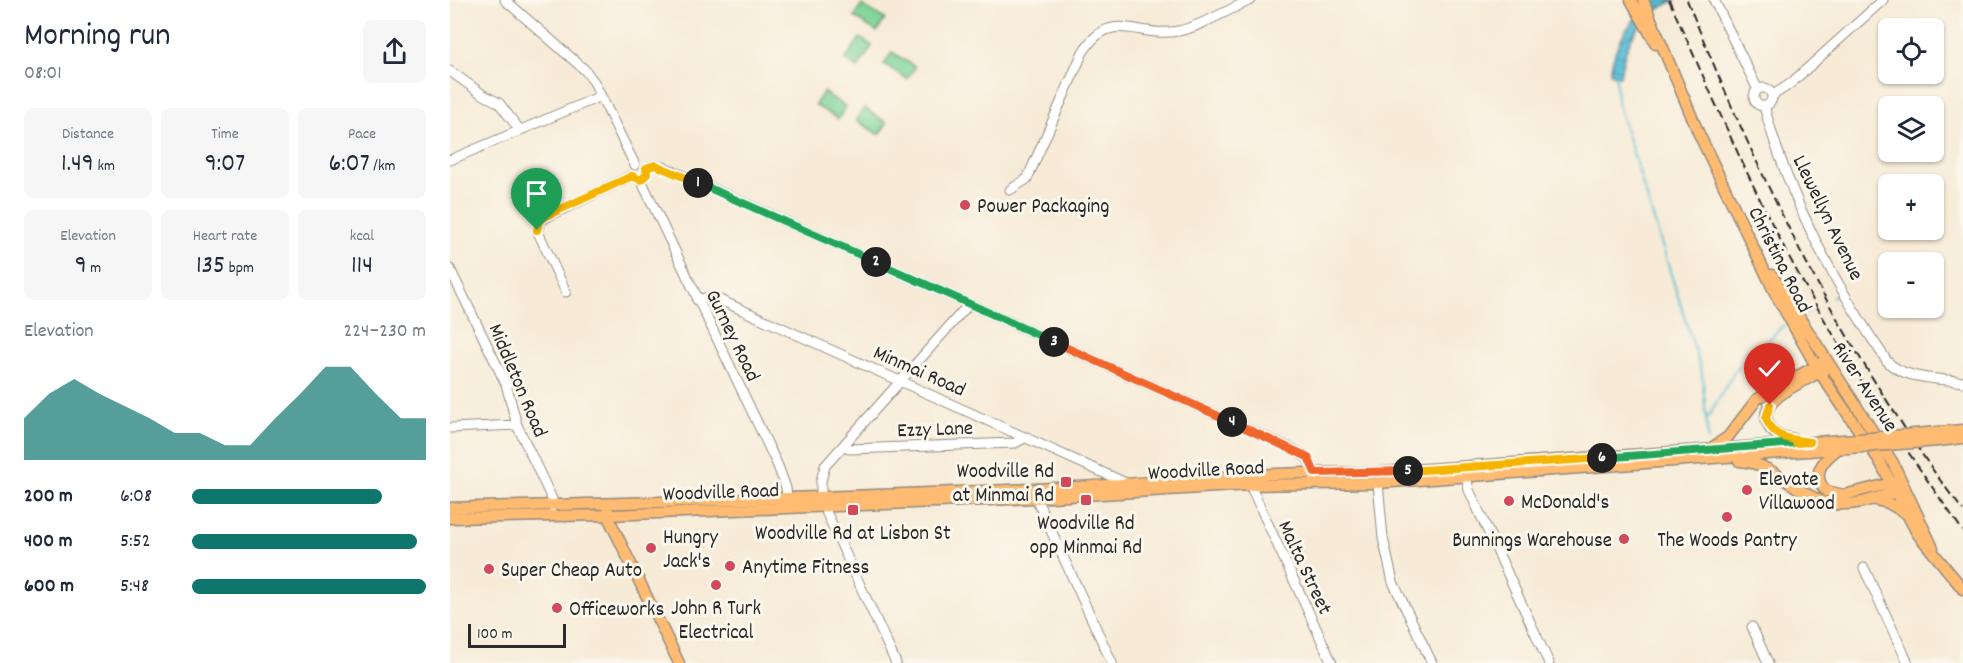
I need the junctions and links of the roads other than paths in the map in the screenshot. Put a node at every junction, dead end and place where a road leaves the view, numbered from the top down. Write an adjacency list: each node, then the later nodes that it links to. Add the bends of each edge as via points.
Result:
1 (505, 0): 9 (street, via 585,69)
2 (1251, 0): 18 (street, via 1179,31 1108,27 1093,37 1027,178)
3 (1631, 0): 6 (main road, Christina Road)
4 (1714, 0): 8 (street)
5 (1883, 0): 10 (street)
6 (1642, 6): 23 (main road, Christina Road, via 1776,296)
7 (450, 71): 12 (street, via 499,103)
8 (1758, 90): 10 (street, via 1766,89); 11 (street, via 1755,101)
9 (601, 96): 12 (street); 14 (street)
10 (1772, 96): 11 (street)
11 (1764, 106): 25 (street, Llewellyn Avenue, via 1778,153 1809,223 1887,361 1908,374)
12 (519, 129): 13 (street)
13 (450, 160)
14 (635, 165): 15 (street); 16 (street)
15 (646, 168): 17 (street, via 647,174); 22 (street, via 664,167)
16 (632, 176): 17 (street); 20 (street, via 534,223)
17 (641, 180): 21 (street, Gurney Road)
18 (1010, 190)
19 (450, 269): 26 (street, Middleton Road, via 506,384)
20 (566, 292)
21 (698, 300): 24 (street, Minmai Road, via 720,300); 49 (street, Gurney Road, via 778,466)
22 (969, 304): 24 (street); 38 (street, via 1308,457)
23 (1823, 366): 32 (main road, via 1776,398 1766,413 1768,425 1776,434); 36 (main road, via 1757,399); 37 (main road, Christina Road); 44 (main road, River Avenue)
24 (900, 381): 30 (street, Minmai Road); 34 (street)
25 (1963, 382)
26 (517, 425): 27 (street); 50 (street, Middleton Road, via 552,499)
27 (450, 428)
28 (1963, 429): 29 (main road, Woodville Road)
29 (1938, 436): 31 (main road, Woodville Road); 33 (main road, Woodville Road, bridge)
30 (1027, 437): 34 (street, Ezzy Lane, via 1015,443 850,449); 41 (street, Minmai Road)
31 (1963, 438)
32 (1810, 442): 33 (main road, Woodville Road); 36 (main road, Woodville Road)
33 (1860, 443): 35 (main road, Woodville Road)
34 (845, 446): 48 (street, via 825,466)
35 (1838, 449): 36 (main road, Woodville Road); 45 (main road, via 1820,465 1818,476 1822,486 1838,495)
36 (1710, 454): 39 (main road, Woodville Road); 47 (main road, via 1765,466 1812,496 1831,503)
37 (1879, 460): 44 (main road, River Avenue); 45 (main road, via 1878,480)
38 (1315, 473): 39 (main road, Woodville Road); 41 (main road, Woodville Road); 43 (street)
39 (1465, 473): 40 (main road, Woodville Road); 64 (street, via 1468,490)
40 (1378, 483): 43 (main road, Woodville Road); 63 (street, via 1383,538 1393,582)
41 (1126, 484): 48 (main road, Woodville Road)
42 (1250, 485): 43 (main road, Woodville Road); 46 (main road, Woodville Road); 62 (street, Malta Street)
43 (1314, 485)
44 (1899, 486): 45 (main road); 47 (main road); 53 (main road, River Avenue); 55 (main road, River Avenue)
45 (1867, 490)
46 (1036, 498): 48 (main road, Woodville Road); 61 (street)
47 (1875, 500): 53 (main road)
48 (822, 501): 49 (main road, Woodville Road); 60 (street)
49 (788, 502): 52 (main road, Woodville Road)
50 (552, 507): 51 (main road, Woodville Road); 52 (main road, Woodville Road)
51 (450, 508)
52 (608, 510): 54 (main road, Woodville Road); 59 (main road)
53 (1906, 513): 55 (main road, River Avenue, via 1924,544)
54 (450, 518)
55 (1935, 554): 57 (main road, River Avenue)
56 (1864, 568): 66 (street)
57 (1963, 589)
58 (1752, 627): 65 (street)
59 (679, 663)
60 (897, 663)
61 (1112, 663)
62 (1332, 663)
63 (1432, 663)
64 (1549, 663)
65 (1768, 663)
66 (1908, 663)

